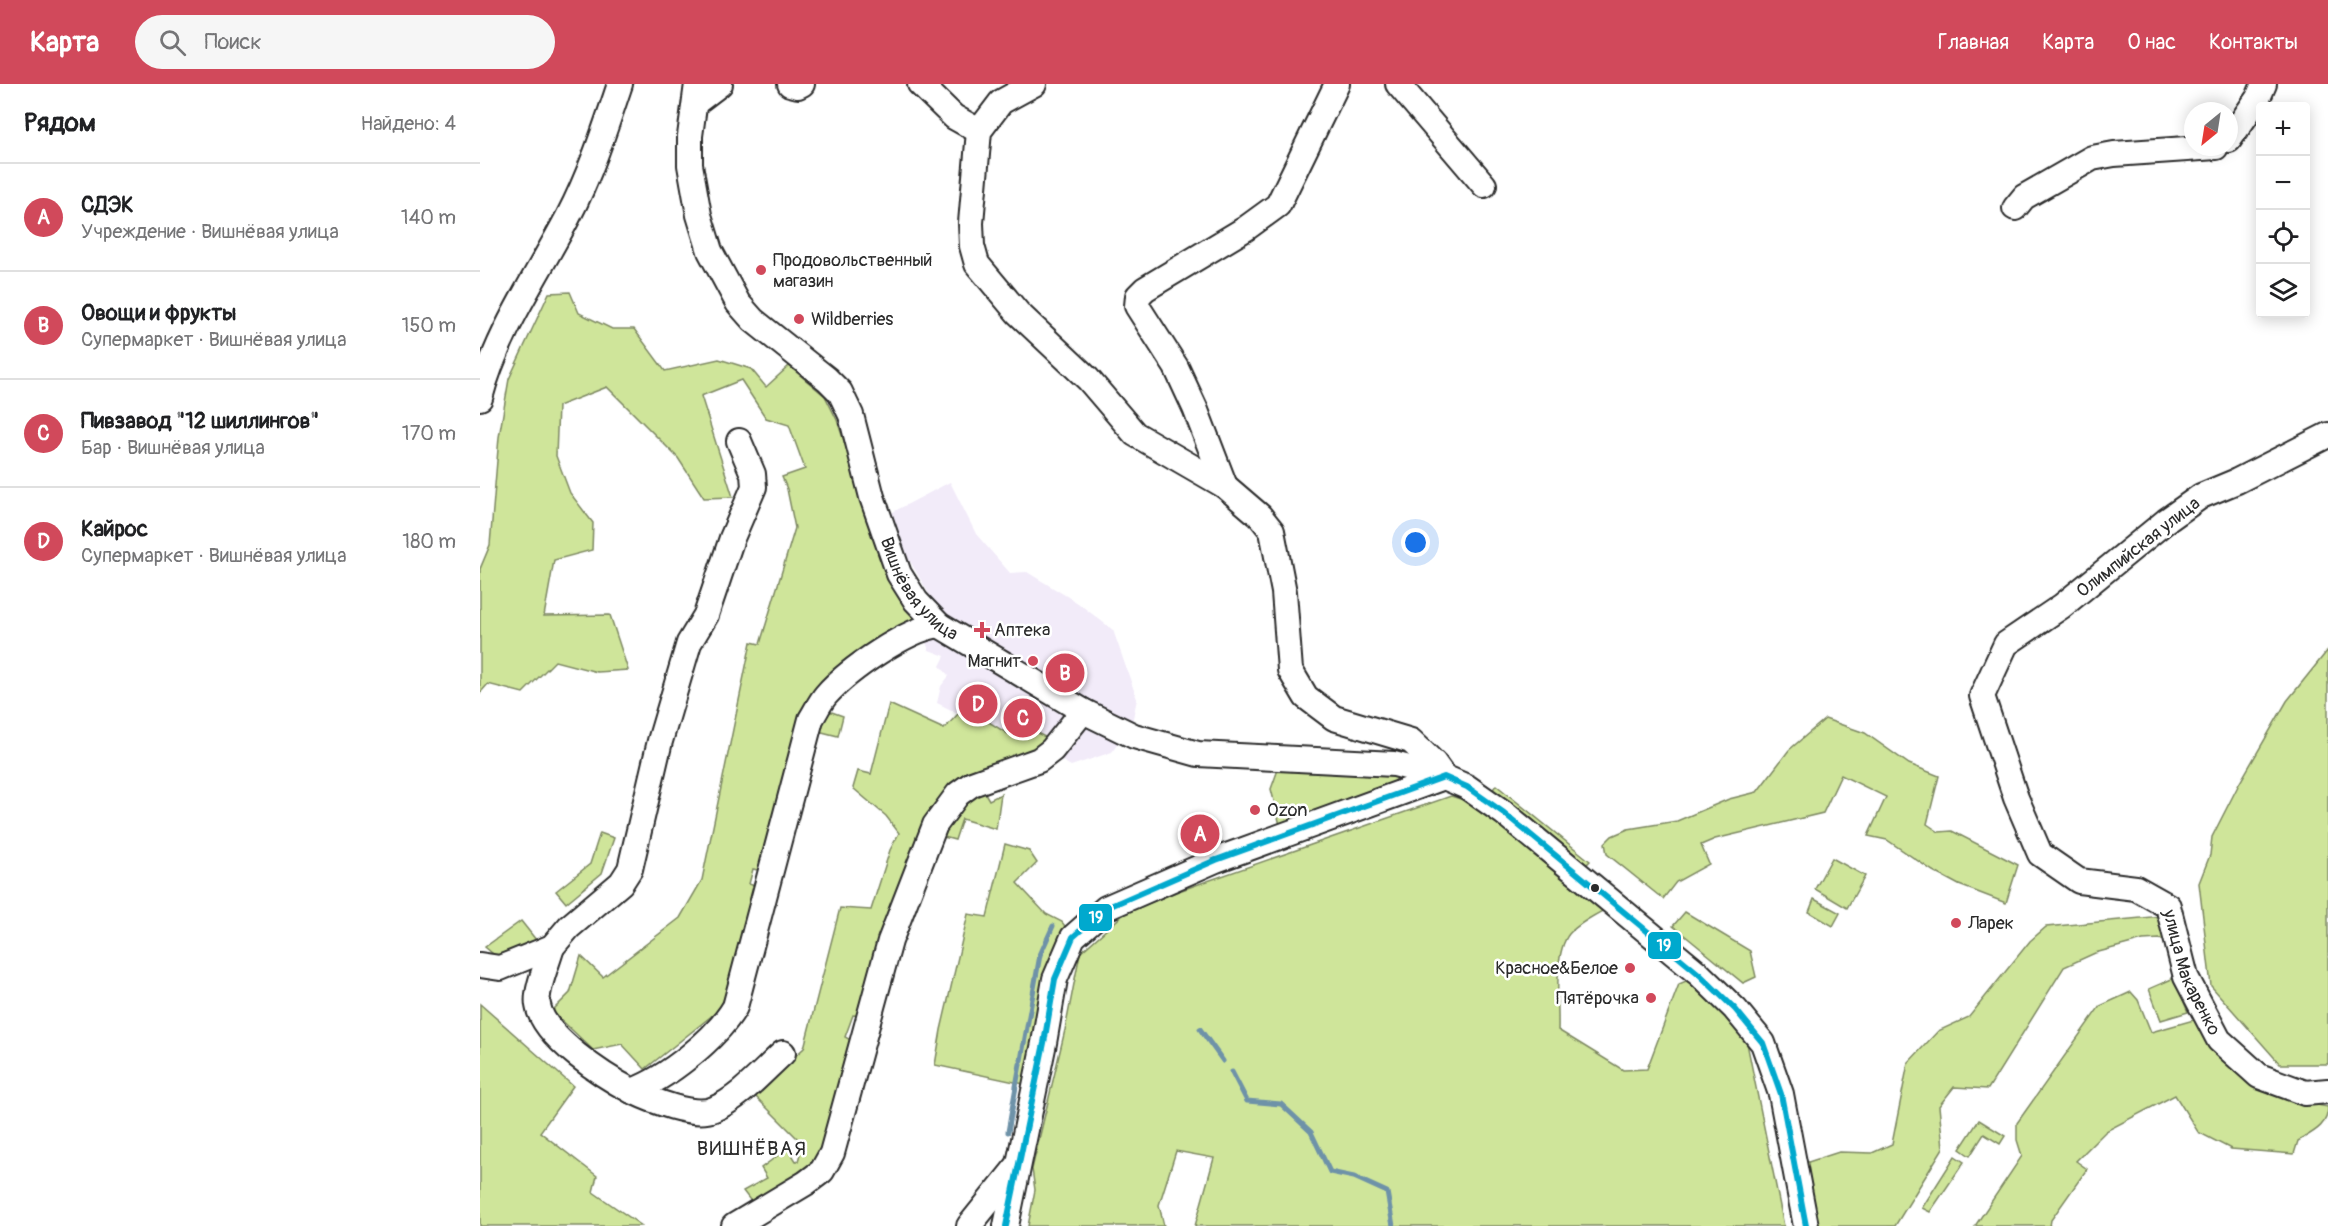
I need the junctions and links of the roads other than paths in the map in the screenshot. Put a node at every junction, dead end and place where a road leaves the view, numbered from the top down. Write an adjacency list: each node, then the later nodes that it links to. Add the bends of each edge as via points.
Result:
1 (620, 84): 16 (street, via 596,155 570,214 503,337)
2 (720, 84): 10 (street)
3 (790, 84): 4 (street)
4 (802, 84)
5 (920, 84): 12 (street, via 954,117)
6 (1034, 84): 12 (street, via 1001,102)
7 (1337, 84): 19 (street, via 1278,205 1138,296 1137,306 1176,368 1195,408)
8 (1398, 84): 14 (street)
9 (2264, 84): 11 (street)
10 (696, 93): 20 (street, Вишнёвая улица, via 690,165 710,251 738,303 753,320 828,379 840,393 851,415 872,497 899,574 916,601)
11 (2238, 127)
12 (979, 131): 19 (street, via 971,223 978,264 1018,314 1088,379 1135,434)
13 (2184, 149): 15 (street, via 2092,158 2024,197)
14 (1484, 185)
15 (2015, 208)
16 (480, 398)
17 (2328, 435): 21 (street, Олимпийская улица, via 2200,496 2166,521 2062,606 2006,644)
18 (739, 441): 24 (street, via 753,474 754,487 706,615 689,643 660,741 630,869 621,884 569,927)
19 (1225, 486): 23 (street, via 1272,531 1284,592 1290,670 1306,697 1334,718 1411,741)
20 (939, 625): 22 (street, Вишнёвая улица); 28 (street, via 907,635 825,696 812,719 735,1007 724,1025 678,1065)
21 (1982, 696): 27 (street, улица Макаренко, via 2016,798 2040,854 2079,881 2136,888 2168,906 2186,977 2219,1040 2259,1076 2305,1093)
22 (1083, 711): 23 (street, Вишнёвая улица, via 1134,736 1198,754 1394,764); 30 (street, via 1052,750 1039,760 972,784 958,794 935,825 890,941 832,1153 822,1171 806,1183)
23 (1444, 777): 29 (street, via 1195,869 1106,908 1073,937 1055,979); 33 (street, Вишнёвая улица, via 1467,787 1503,813 1699,974 1763,1043 1781,1094)
24 (552, 947): 25 (street, via 500,968); 28 (street, via 537,1003 542,1019 557,1038)
25 (480, 965)
26 (783, 1053): 28 (street, via 712,1110 696,1111)
27 (2328, 1091)
28 (632, 1092)
29 (1018, 1165): 31 (street); 32 (street)
30 (734, 1226)
31 (969, 1226)
32 (1006, 1226)
33 (1806, 1226)

